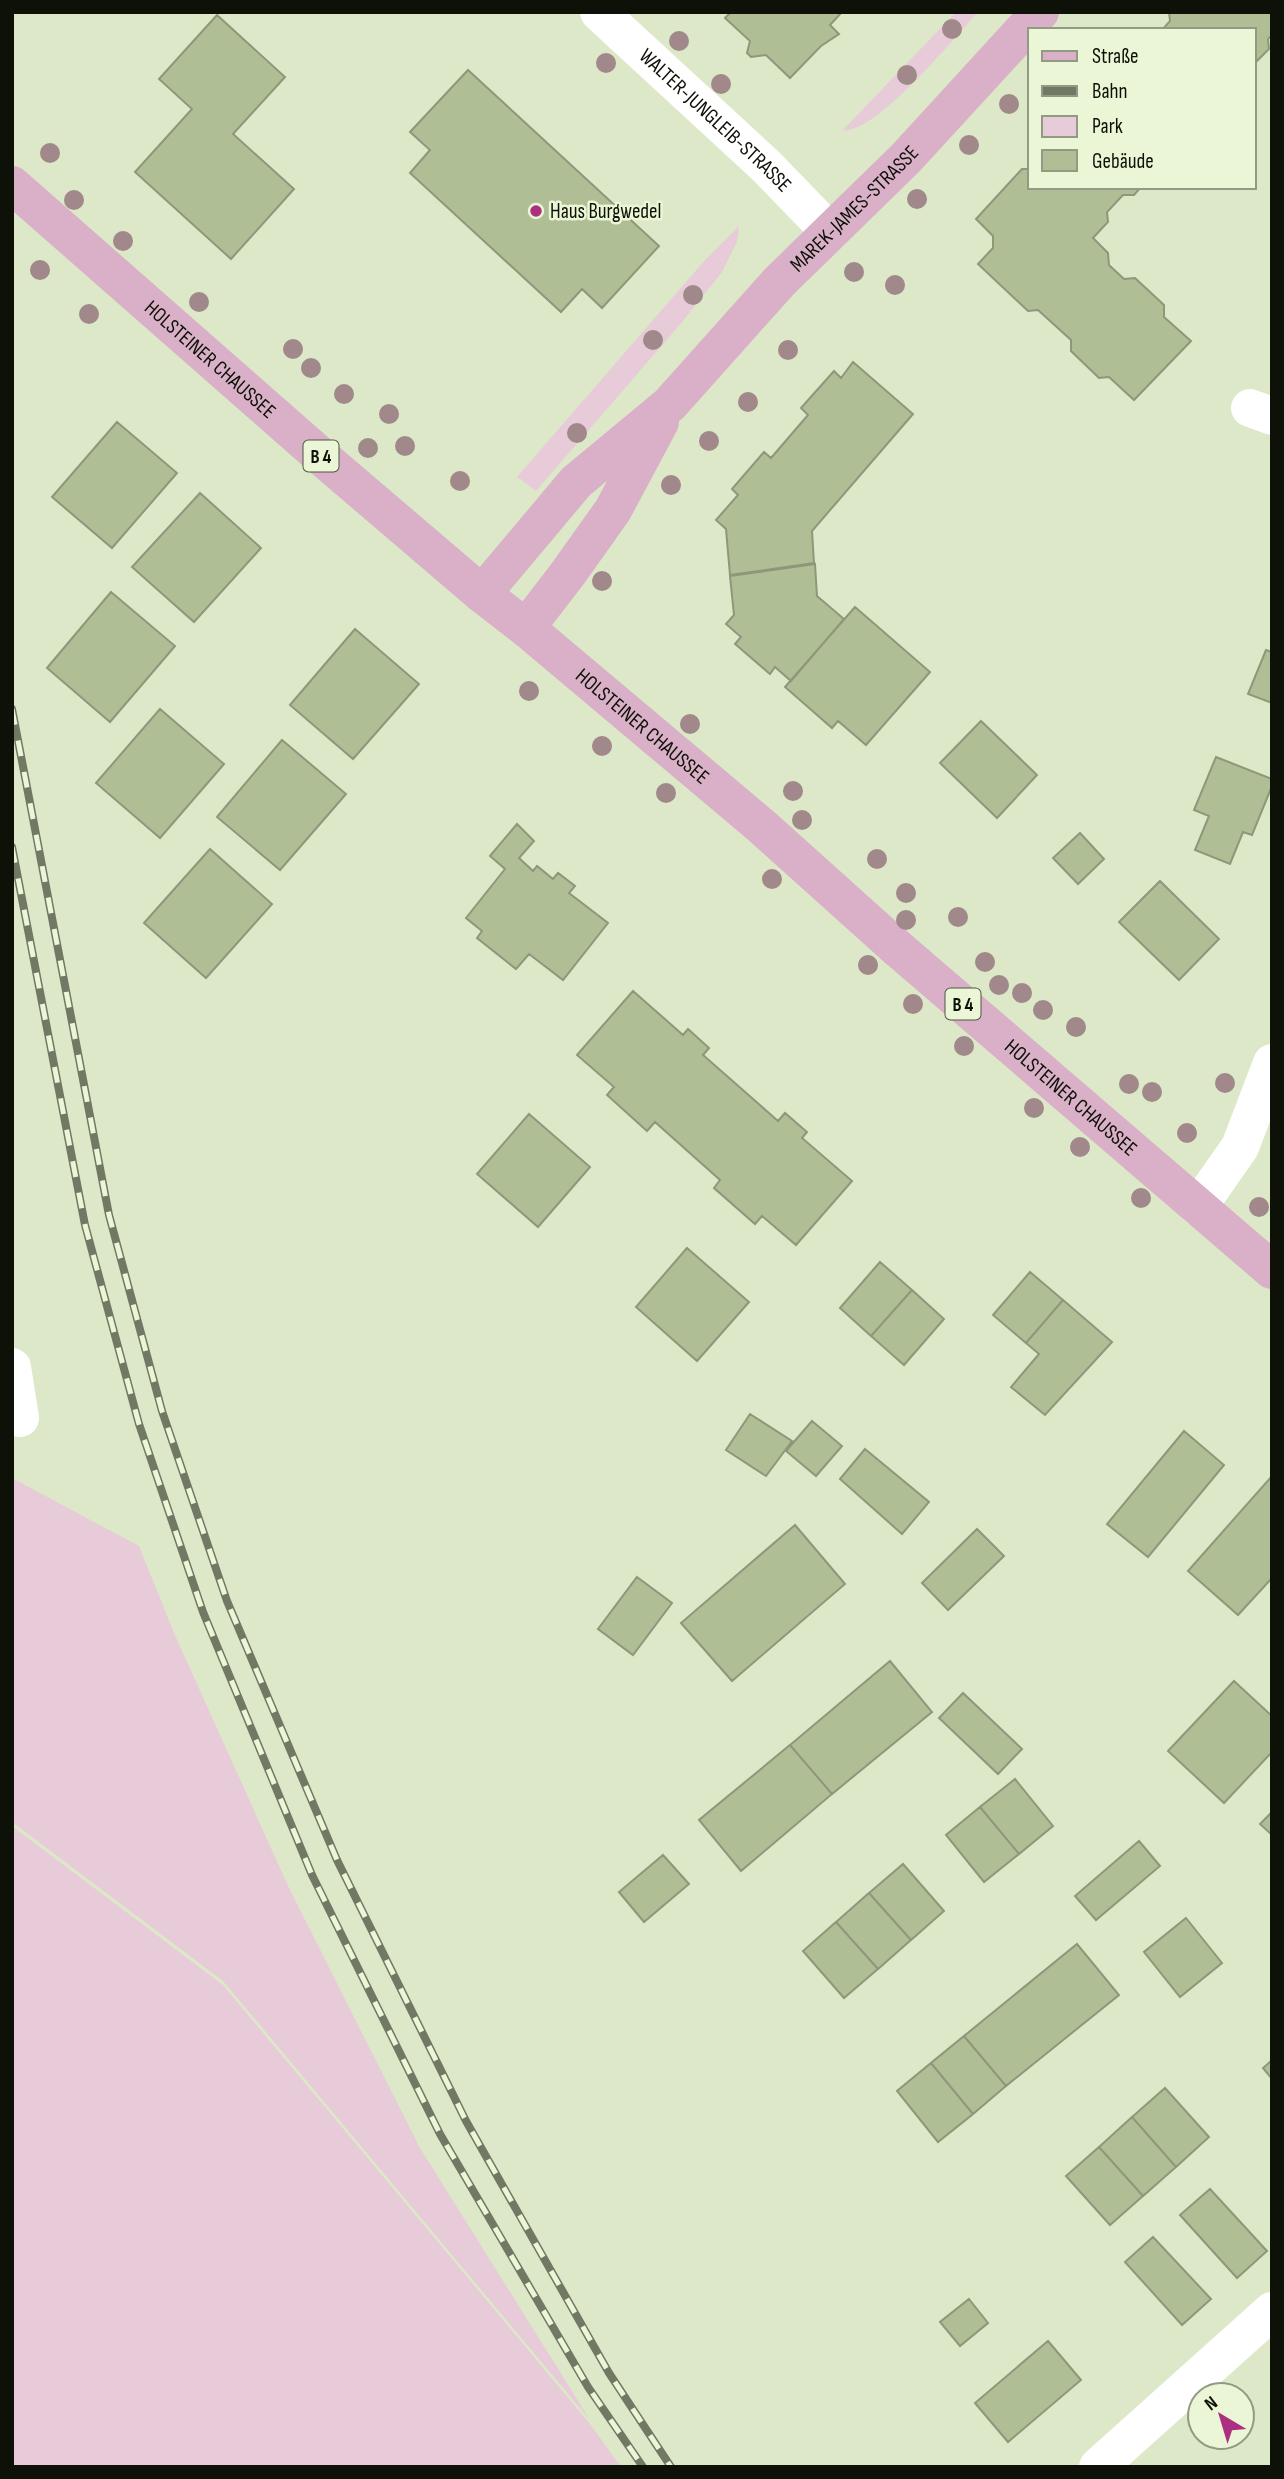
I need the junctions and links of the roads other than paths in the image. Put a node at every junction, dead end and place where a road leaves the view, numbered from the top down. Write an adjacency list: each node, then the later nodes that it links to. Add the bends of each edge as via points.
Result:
1 (599, 12): 4 (street, WALTER-JUNGLEIB-STRASSE, via 766,166)
2 (1040, 12): 4 (main road, MAREK-JAMES-STRASSE, via 906,158)
3 (12, 185): 6 (main road, HOLSTEINER CHAUSSEE / B 4)
4 (830, 232): 5 (main road, MAREK-JAMES-STRASSE)
5 (670, 404): 6 (main road, MAREK-JAMES-STRASSE, via 576,482); 7 (main road, MAREK-JAMES-STRASSE, via 613,510)
6 (482, 594): 7 (main road, HOLSTEINER CHAUSSEE / B 4)
7 (526, 628): 9 (main road, HOLSTEINER CHAUSSEE / B 4, via 759,824)
8 (1272, 1063): 9 (street, via 1240,1147)
9 (1198, 1207): 10 (main road, HOLSTEINER CHAUSSEE / B 4)
10 (1272, 1270)
11 (12, 1367): 12 (street)
12 (20, 1418)
13 (1272, 2311): 14 (street)
14 (1098, 2467)

